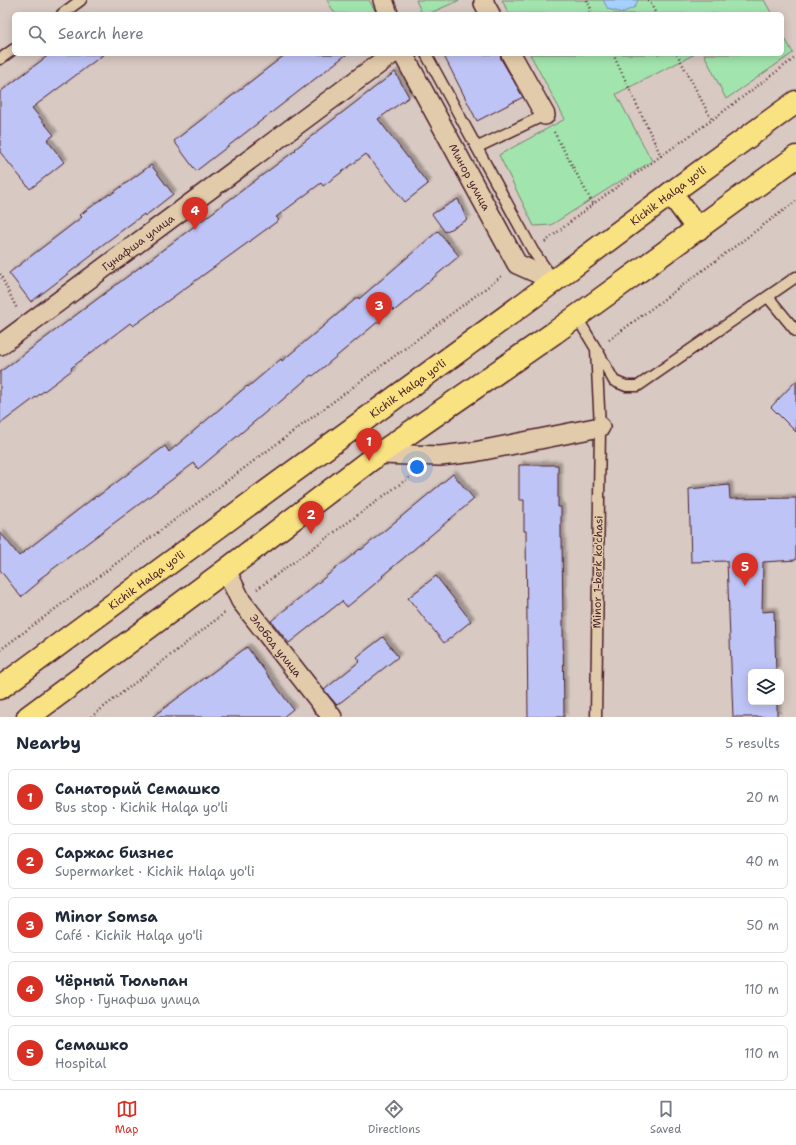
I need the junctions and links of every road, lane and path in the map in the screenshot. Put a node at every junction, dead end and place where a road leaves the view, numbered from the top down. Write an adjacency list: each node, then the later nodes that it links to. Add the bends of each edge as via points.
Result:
1 (82, 0): 7 (lane)
2 (383, 0): 8 (street)
3 (484, 0): 9 (street)
4 (587, 0): 6 (path)
5 (648, 0): 11 (path)
6 (592, 10): 10 (path)
7 (65, 12)
8 (387, 12)
9 (489, 12)
10 (588, 12)
11 (655, 12)
12 (12, 50): 20 (lane)
13 (389, 56): 38 (street, Гунафша улица)
14 (404, 56): 32 (street, Минор улица)
15 (427, 56): 24 (lane)
16 (512, 56): 22 (street)
17 (614, 56): 25 (path)
18 (678, 56): 23 (path)
19 (796, 57): 23 (path)
20 (0, 59)
21 (796, 102): 27 (highway, Kichik Halqa yo'li)
22 (545, 115): 24 (lane); 29 (path)
23 (712, 120): 25 (path)
24 (478, 147): 31 (lane)
25 (661, 156): 29 (path)
26 (796, 157): 30 (highway)
27 (671, 193): 30 (highway); 35 (highway, Kichik Halqa yo'li)
28 (796, 201): 41 (path)
29 (593, 204): 31 (path)
30 (698, 229): 37 (highway)
31 (533, 251): 35 (lane)
32 (517, 264): 35 (street); 47 (path)
33 (0, 274): 38 (path)
34 (796, 277): 36 (lane)
35 (555, 281): 48 (highway, Kichik Halqa yo'li)
36 (768, 297): 39 (lane); 41 (lane, via 638,386 626,386 614,381)
37 (576, 316): 41 (lane, Minor 1-berk ko'chasi); 43 (highway)
38 (24, 326): 40 (street, Гунафша улица)
39 (796, 331)
40 (0, 345)
41 (596, 349): 42 (lane, Minor 1-berk ko'chasi)
42 (600, 427): 44 (street, via 474,452); 52 (lane, Minor 1-berk ko'chasi)
43 (379, 454): 44 (street); 45 (highway)
44 (440, 456): 46 (path)
45 (226, 570): 46 (street, Элобод улица); 49 (highway)
46 (241, 601): 50 (path); 51 (street, Элобод улица)
47 (0, 650)
48 (0, 688)
49 (28, 717)
50 (91, 717)
51 (332, 717)
52 (596, 717)

